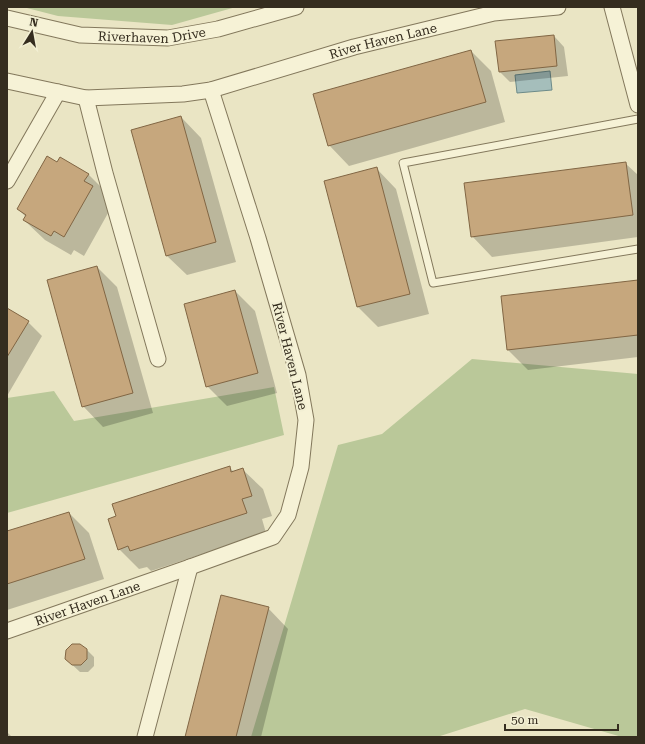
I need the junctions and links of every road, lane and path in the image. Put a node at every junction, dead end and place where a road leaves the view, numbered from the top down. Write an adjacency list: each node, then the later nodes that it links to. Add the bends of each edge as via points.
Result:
1 (296, 7): 4 (street, Riverhaven Drive, via 218,29 168,38 80,35)
2 (558, 7): 6 (street, River Haven Lane, via 494,13 354,47)
3 (612, 7): 9 (street)
4 (7, 18)
5 (7, 81): 7 (street, River Haven Lane)
6 (211, 90): 8 (street, River Haven Lane, via 183,94); 14 (street, River Haven Lane, via 298,375 306,420 301,467 294,495 288,515 273,537)
7 (58, 92): 8 (street, River Haven Lane); 11 (street)
8 (86, 98): 13 (street)
9 (638, 105)
10 (638, 119): 12 (lane, via 403,162 433,283)
11 (7, 181)
12 (638, 248)
13 (158, 359)
14 (190, 567): 15 (street, River Haven Lane); 16 (street)
15 (7, 631)
16 (145, 737)

